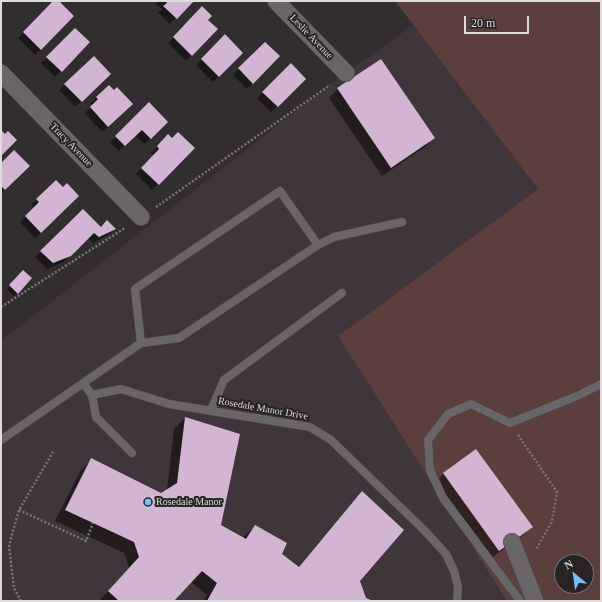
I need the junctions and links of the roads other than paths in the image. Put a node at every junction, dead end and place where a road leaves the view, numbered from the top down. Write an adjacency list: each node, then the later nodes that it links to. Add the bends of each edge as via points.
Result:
1 (276, 1): 3 (street, Leslie Avenue)
2 (1, 73): 4 (street, Tracy Avenue)
3 (346, 73)
4 (141, 217)
5 (402, 222): 6 (lane, via 334,237)
6 (318, 245): 8 (lane, via 179,338); 8 (lane, via 280,191 135,289)
7 (342, 293): 12 (lane, via 224,380)
8 (141, 343): 9 (lane)
9 (83, 383): 11 (lane); 13 (lane)
10 (601, 384): 17 (lane, via 510,424 471,404 448,414 428,440 430,470 443,498)
11 (92, 395): 12 (lane, Rosedale Manor Drive, via 121,389 169,404); 14 (lane, via 96,417)
12 (211, 410): 16 (lane, Rosedale Manor Drive, via 310,427 331,440 446,554 458,587)
13 (1, 440)
14 (132, 453)
15 (512, 542): 18 (street)
16 (457, 601)
17 (520, 601)
18 (535, 601)

